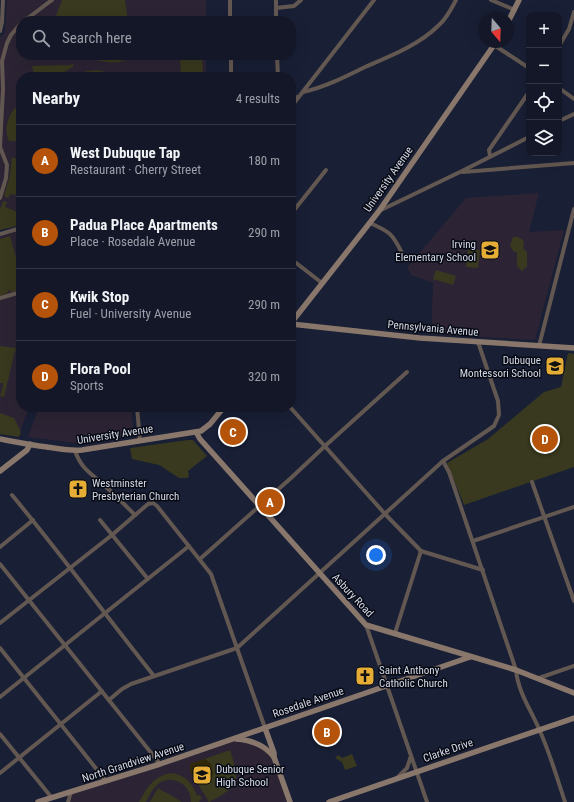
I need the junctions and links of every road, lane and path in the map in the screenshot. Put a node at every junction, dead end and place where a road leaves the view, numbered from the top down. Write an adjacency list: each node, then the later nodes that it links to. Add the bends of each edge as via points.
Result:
1 (3, 0): 17 (street)
2 (52, 0): 13 (street)
3 (230, 0): 14 (street)
4 (276, 0): 10 (street)
5 (301, 0): 10 (street, via 294,6)
6 (374, 0): 27 (street)
7 (456, 0): 27 (street, via 448,16 427,36 325,86)
8 (491, 0): 11 (street)
9 (519, 0): 11 (main road)
10 (276, 8): 15 (street)
11 (515, 10)
12 (574, 12): 18 (street)
13 (31, 16)
14 (230, 16)
15 (276, 16)
16 (16, 29): 39 (street, via 2,56 1,149 7,165)
17 (0, 31)
18 (562, 41)
19 (492, 48): 42 (main road, University Avenue)
20 (501, 48): 23 (street)
21 (231, 60): 24 (street)
22 (277, 60): 25 (street)
23 (526, 66)
24 (231, 72)
25 (278, 72)
26 (562, 90): 30 (street)
27 (303, 92): 29 (street)
28 (526, 96): 35 (street, via 489,150)
29 (298, 98): 31 (street)
30 (574, 99)
31 (296, 101)
32 (574, 114): 33 (street)
33 (561, 120)
34 (526, 138): 35 (street)
35 (490, 156): 38 (street)
36 (574, 163): 38 (street)
37 (326, 170): 40 (street)
38 (460, 172): 42 (street)
39 (0, 198)
40 (296, 208)
41 (574, 209): 54 (street)
42 (379, 211): 43 (main road, University Avenue)
43 (370, 223): 46 (street, via 392,235); 48 (main road, University Avenue)
44 (16, 229): 45 (street)
45 (0, 234)
46 (402, 252)
47 (296, 263): 48 (street)
48 (322, 283): 51 (main road, University Avenue)
49 (16, 293): 50 (street)
50 (0, 298)
51 (296, 317)
52 (296, 325): 53 (main road, Pennsylvania Avenue)
53 (478, 342): 54 (main road, Pennsylvania Avenue); 66 (street, via 498,401 499,415 494,426)
54 (539, 346): 55 (main road, Pennsylvania Avenue)
55 (574, 348)
56 (407, 372): 64 (street)
57 (137, 412): 62 (street)
58 (220, 412): 60 (main road, University Avenue, via 206,428)
59 (294, 412): 64 (street)
60 (196, 432): 62 (main road, University Avenue); 70 (main road, Asbury Road)
61 (0, 438): 63 (main road, University Avenue)
62 (140, 441): 65 (main road, University Avenue)
63 (30, 444): 65 (main road, University Avenue); 67 (main road, via 27,450)
64 (325, 446): 70 (street); 72 (street)
65 (75, 451): 73 (street, via 86,470)
66 (443, 461): 72 (street); 78 (street)
67 (0, 471)
68 (532, 482): 74 (street)
69 (12, 494): 75 (street)
70 (259, 505): 82 (street); 86 (main road, Asbury Road)
71 (574, 507): 74 (street)
72 (385, 514): 81 (street); 86 (street)
73 (135, 515): 77 (street); 79 (street, via 153,503)
74 (544, 517): 78 (street); 89 (street)
75 (33, 520): 80 (street); 84 (street)
76 (100, 520): 77 (street)
77 (112, 535): 84 (street); 87 (street)
78 (473, 541): 85 (street)
79 (189, 546): 82 (street); 87 (street)
80 (0, 547)
81 (421, 551): 85 (street); 93 (street)
82 (200, 559): 96 (street, via 211,574)
83 (0, 564): 88 (street)
84 (70, 567): 88 (street); 90 (street)
85 (483, 570): 99 (street)
86 (320, 574): 92 (main road, Asbury Road); 96 (street)
87 (148, 579): 90 (street)
88 (29, 600): 91 (street); 94 (street)
89 (574, 601)
90 (105, 614): 94 (street); 100 (street)
91 (0, 623)
92 (366, 625): 93 (main road, Asbury Road); 103 (street)
93 (395, 634): 97 (main road, Asbury Road)
94 (66, 645): 101 (street); 104 (street)
95 (0, 648): 101 (street)
96 (237, 648): 100 (street); 110 (street)
97 (471, 657): 99 (main road, Asbury Road); 103 (main road, Rosedale Avenue)
98 (574, 666): 102 (street)
99 (516, 670): 102 (main road, Asbury Road); 111 (street, via 527,705)
100 (154, 676): 107 (street, via 122,689)
101 (24, 678): 106 (street); 109 (street)
102 (539, 678): 105 (main road, Asbury Road)
103 (387, 686): 110 (main road, Rosedale Avenue); 114 (street)
104 (102, 691): 107 (street); 109 (street)
105 (574, 693)
106 (0, 697)
107 (109, 700): 117 (street)
108 (574, 718): 111 (main road, Clarke Drive)
109 (61, 724): 115 (street); 121 (street)
110 (265, 728): 113 (main road, North Grandview Avenue); 116 (main road, North Grandview Avenue)
111 (540, 730): 118 (main road, Clarke Drive); 129 (street)
112 (0, 734): 115 (street)
113 (233, 739): 116 (main road, North Grandview Avenue, via 257,743); 117 (main road, North Grandview Avenue)
114 (411, 755): 118 (street); 120 (street, via 407,768)
115 (19, 757): 119 (street); 123 (street)
116 (274, 758): 126 (main road, North Grandview Avenue)
117 (160, 764): 121 (main road, North Grandview Avenue)
118 (417, 771): 120 (main road, Clarke Drive); 128 (street)
119 (0, 773)
120 (396, 778): 127 (main road, Clarke Drive)
121 (106, 781): 122 (main road, North Grandview Avenue)
122 (71, 792): 123 (main road, North Grandview Avenue); 125 (street)
123 (52, 798): 124 (main road, North Grandview Avenue)
124 (38, 802)
125 (68, 802)
126 (290, 802)
127 (329, 802)
128 (427, 802)
129 (565, 802)

